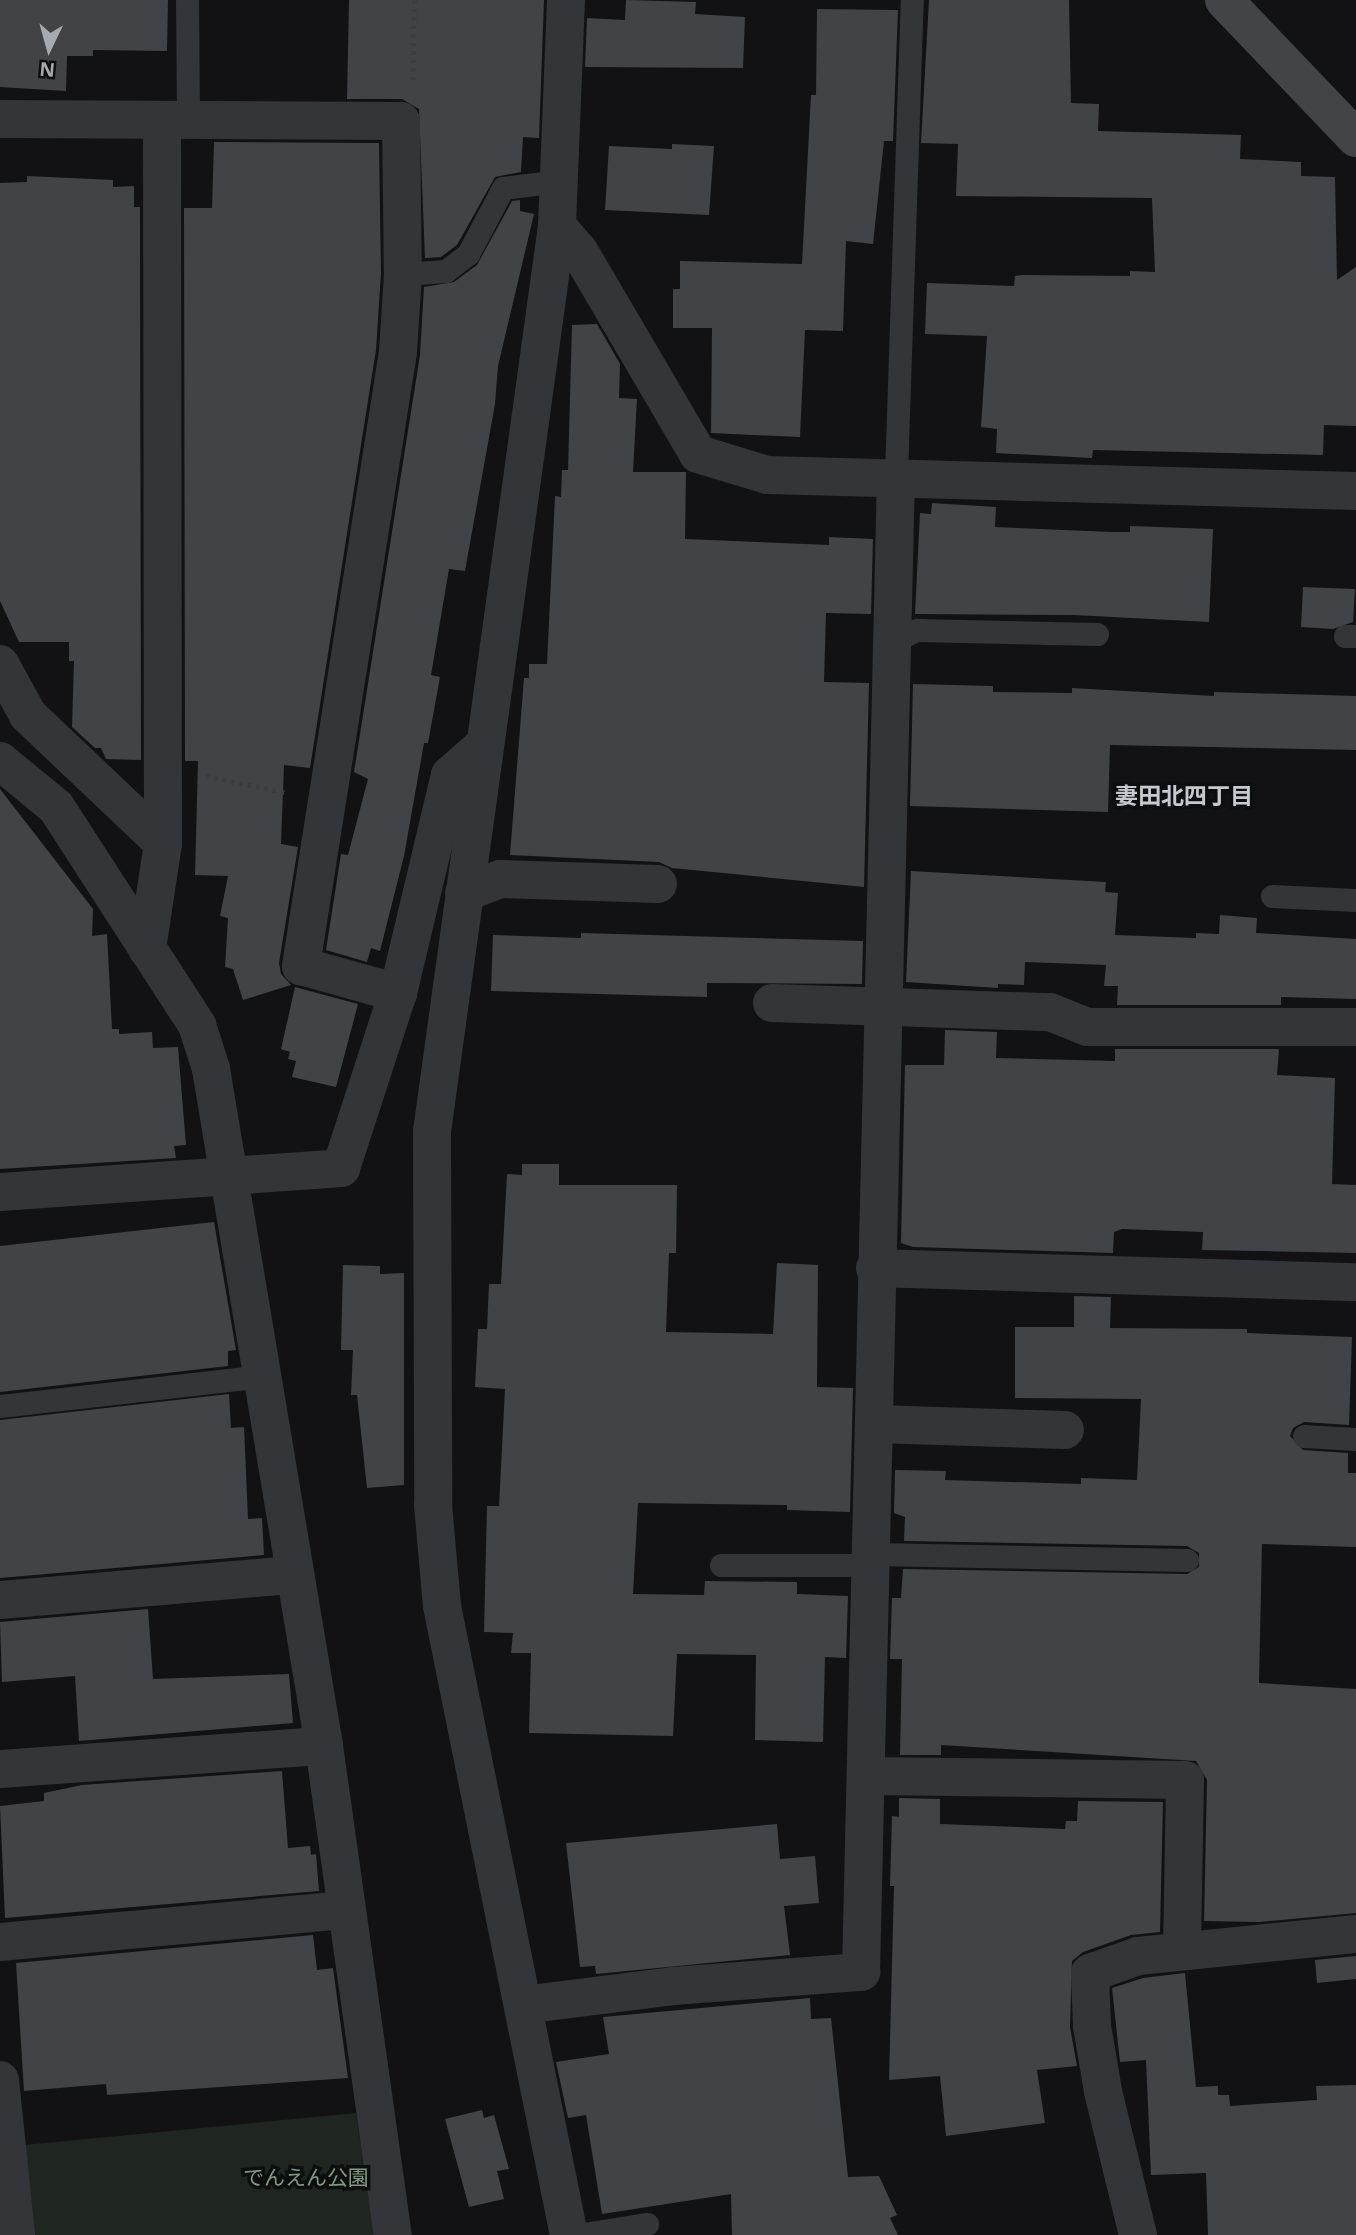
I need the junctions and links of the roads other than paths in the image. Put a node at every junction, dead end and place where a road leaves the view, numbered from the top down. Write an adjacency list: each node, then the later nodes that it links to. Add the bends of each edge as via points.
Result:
1 (187, 0): 6 (lane)
2 (566, 0): 8 (street)
3 (912, 0): 11 (lane)
4 (1224, 0): 7 (street)
5 (0, 119): 6 (street)
6 (175, 121): 10 (street, via 401,121); 18 (street)
7 (1356, 138)
8 (559, 181): 9 (street); 10 (lane, via 503,188 468,254 446,271)
9 (557, 226): 11 (street, via 579,251 698,454 768,475); 16 (street)
10 (403, 274): 24 (street, via 398,352 301,966)
11 (896, 475): 12 (street); 14 (street)
12 (1356, 491)
13 (1097, 634): 14 (lane, via 917,630)
14 (892, 642): 26 (street)
15 (0, 664): 18 (street, via 28,715)
16 (483, 746): 20 (street); 24 (street, via 450,775)
17 (0, 761): 23 (street, via 56,807)
18 (163, 843): 23 (street)
19 (658, 884): 20 (street, via 500,879)
20 (464, 892): 50 (street, via 432,1131 433,1505 442,1606)
21 (1272, 896): 22 (lane)
22 (1356, 900)
23 (148, 948): 28 (street, via 197,1025 211,1069)
24 (398, 993): 28 (street, via 341,1168)
25 (772, 1003): 26 (street)
26 (884, 1006): 27 (street, via 1051,1012 1087,1027); 30 (street)
27 (1356, 1027)
28 (231, 1179): 29 (street); 32 (street)
29 (0, 1192)
30 (875, 1268): 31 (street); 34 (street)
31 (1356, 1282)
32 (262, 1376): 33 (lane); 41 (street)
33 (0, 1406)
34 (875, 1424): 35 (street); 38 (street)
35 (1065, 1430)
36 (1304, 1436): 37 (lane)
37 (1356, 1439)
38 (874, 1559): 39 (lane); 40 (lane); 45 (street)
39 (1186, 1560)
40 (721, 1565)
41 (293, 1575): 42 (street); 43 (street)
42 (0, 1600)
43 (324, 1746): 44 (street); 46 (street)
44 (0, 1769)
45 (867, 1776): 49 (street, via 1185,1780); 50 (street, via 861,1972 673,1986)
46 (346, 1910): 48 (street); 54 (street)
47 (1356, 1934): 49 (street)
48 (0, 1942)
49 (1182, 1951): 57 (street, via 1138,1956 1090,1973 1092,2026 1103,2091)
50 (523, 2005): 55 (street)
51 (0, 2080): 53 (street)
52 (647, 2224): 56 (lane)
53 (16, 2235)
54 (393, 2235)
55 (569, 2235)
56 (578, 2235)
57 (1138, 2235)

